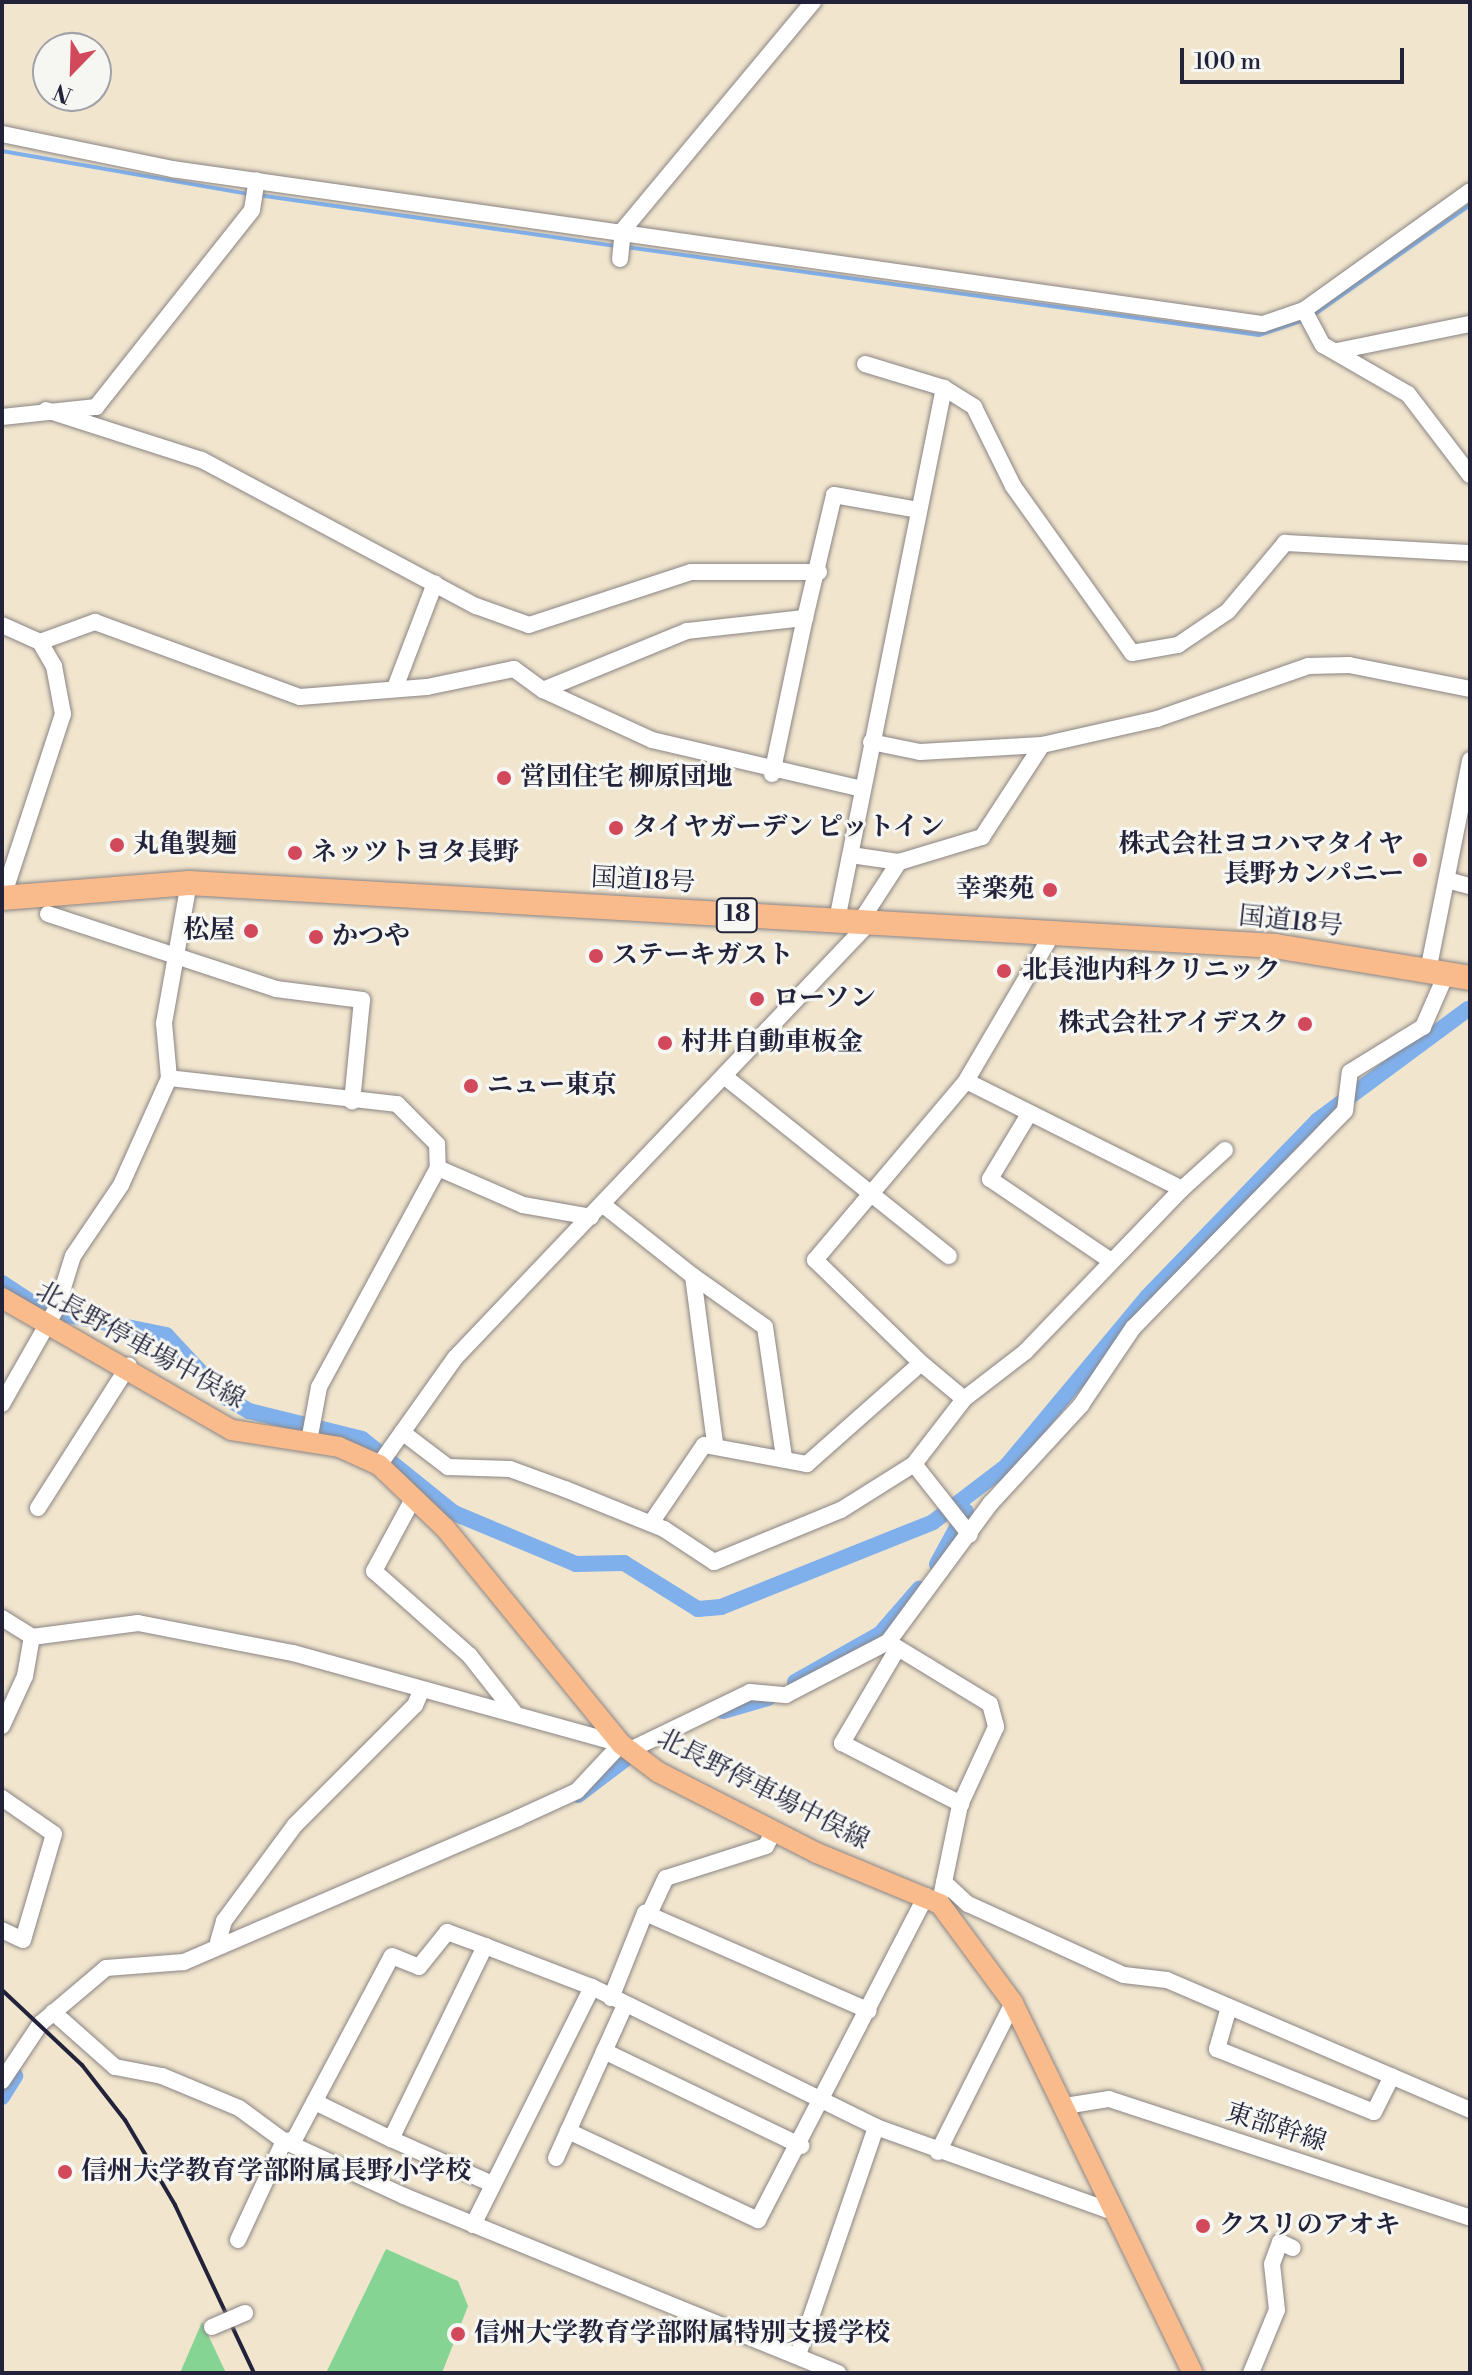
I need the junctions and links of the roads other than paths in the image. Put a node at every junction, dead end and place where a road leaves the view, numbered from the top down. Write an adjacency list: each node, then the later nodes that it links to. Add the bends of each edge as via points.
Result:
1 (813, 2): 5 (street)
2 (2, 134): 3 (street)
3 (256, 184): 5 (street); 12 (street, via 252,210 96,407)
4 (1470, 191): 7 (street)
5 (623, 234): 6 (street); 7 (street, via 1229,322 1263,324)
6 (620, 259)
7 (1308, 317): 9 (street, via 1323,345)
8 (1470, 324): 9 (street)
9 (1337, 351): 14 (street, via 1408,394)
10 (865, 364): 11 (street)
11 (944, 388): 15 (street); 16 (street, via 974,407 1013,486 1132,653 1178,645 1228,611 1285,543)
12 (46, 410): 13 (street); 18 (street, via 202,460)
13 (2, 417)
14 (1470, 475)
15 (918, 510): 17 (street, via 834,495); 25 (street)
16 (1470, 553)
17 (819, 572): 18 (street, via 691,572 529,625); 19 (street)
18 (435, 583): 22 (street)
19 (805, 618): 24 (street, via 687,631); 28 (street)
20 (2, 625): 21 (street)
21 (40, 642): 22 (street, via 95,622 300,697); 35 (street, via 54,666 63,714)
22 (395, 688): 24 (street, via 514,669)
23 (1470, 689): 26 (street, via 1349,665 1308,666 1157,719)
24 (543, 690): 28 (street, via 652,740)
25 (871, 742): 26 (street, via 920,752); 29 (street)
26 (1042, 745): 31 (street, via 982,837)
27 (1470, 760): 32 (street)
28 (772, 774): 29 (street)
29 (862, 789): 30 (street)
30 (851, 855): 31 (street); 37 (street)
31 (899, 862): 37 (street)
32 (1447, 880): 34 (street); 40 (street)
33 (189, 883): 35 (highway, 国道18号 / 18); 37 (highway, 国道18号 / 18); 39 (street)
34 (1470, 886)
35 (2, 898)
36 (48, 914): 39 (street)
37 (855, 922): 38 (highway, 国道18号 / 18); 41 (street)
38 (1053, 933): 40 (highway, 国道18号 / 18, via 1275,946); 43 (street)
39 (173, 954): 42 (street, via 164,1023); 44 (street, via 276,989 362,1000)
40 (1449, 972): 68 (street, via 1423,1027 1350,1072 1345,1111 1133,1328 1081,1405)
41 (724, 1076): 49 (street); 50 (street)
42 (169, 1078): 44 (street); 55 (street, via 121,1185 73,1256)
43 (966, 1081): 45 (street); 49 (street)
44 (352, 1102): 47 (street, via 397,1104 437,1144)
45 (1029, 1114): 48 (street); 52 (street, via 990,1179)
46 (1225, 1150): 48 (street)
47 (438, 1168): 50 (street, via 523,1205); 60 (street, via 319,1387)
48 (1182, 1189): 52 (street)
49 (870, 1199): 51 (street); 56 (street, via 815,1260)
50 (597, 1210): 53 (street); 61 (street, via 455,1358)
51 (949, 1256)
52 (1111, 1261): 58 (street, via 1025,1352)
53 (693, 1276): 62 (street); 64 (street, via 765,1327)
54 (2, 1298): 55 (main road, 北長野停車場中俣線)
55 (51, 1318): 57 (main road, 北長野停車場中俣線); 59 (street)
56 (921, 1363): 58 (street); 64 (street, via 807,1464)
57 (129, 1365): 60 (main road, 北長野停車場中俣線, via 232,1430); 67 (street)
58 (964, 1399): 65 (street)
59 (2, 1404)
60 (311, 1431): 63 (main road, 北長野停車場中俣線)
61 (402, 1432): 63 (street); 69 (street, via 448,1467 510,1469)
62 (715, 1442): 64 (street); 69 (street, via 704,1445)
63 (384, 1458): 66 (main road, 北長野停車場中俣線)
64 (784, 1458)
65 (914, 1464): 68 (street); 69 (street, via 841,1510 723,1561)
66 (414, 1497): 74 (street, via 374,1571 470,1656); 76 (main road, 北長野停車場中俣線)
67 (38, 1508)
68 (957, 1522): 72 (street)
69 (651, 1523)
70 (2, 1618): 71 (street)
71 (32, 1637): 73 (street, via 138,1623 335,1661); 75 (street, via 25,1676)
72 (892, 1646): 76 (street, via 786,1695 736,1697); 78 (street, via 990,1704 996,1727); 78 (street, via 842,1743)
73 (422, 1689): 74 (street); 84 (street, via 295,1825 224,1921)
74 (514, 1712): 76 (street)
75 (2, 1726)
76 (626, 1747): 79 (main road, 北長野停車場中俣線); 84 (street, via 577,1791)
77 (2, 1798): 83 (street, via 54,1834 23,1940)
78 (961, 1804): 80 (street)
79 (774, 1830): 81 (main road, 北長野停車場中俣線); 82 (street, via 766,1846 666,1878)
80 (944, 1882): 81 (street); 89 (street, via 968,1904 1060,1947)
81 (933, 1900): 88 (main road); 90 (street)
82 (649, 1914): 87 (street); 90 (street)
83 (2, 1930)
84 (218, 1942): 91 (street, via 163,1968 106,1968)
85 (485, 1946): 86 (street); 95 (street, via 447,1932 419,1967 392,1956); 101 (street)
86 (592, 1987): 87 (street); 106 (street)
87 (618, 2002): 92 (street); 96 (street)
88 (1013, 2003): 97 (main road); 104 (street)
89 (1229, 2007): 93 (street); 93 (street, via 1217,2049 1374,2112)
90 (869, 2011): 96 (street)
91 (53, 2012): 94 (street); 102 (street, via 95,2056 239,2108)
92 (604, 2051): 100 (street); 103 (street)
93 (1392, 2076): 98 (street)
94 (2, 2081)
95 (315, 2102): 101 (street); 102 (street, via 294,2140)
96 (823, 2102): 99 (street); 103 (street)
97 (1065, 2106): 107 (main road); 108 (street, 東部幹線, via 1109,2099)
98 (1470, 2110)
99 (876, 2127): 104 (street); 114 (street)
100 (568, 2131): 103 (street, via 758,2220); 105 (street)
101 (391, 2139): 106 (street)
102 (284, 2141): 109 (street); 110 (street)
103 (801, 2146)
104 (938, 2152): 107 (street)
105 (556, 2158)
106 (492, 2184): 109 (street)
107 (1113, 2212): 116 (main road)
108 (1470, 2218)
109 (473, 2225): 114 (street)
110 (238, 2240)
111 (1293, 2248): 117 (street, via 1280,2242 1272,2264 1277,2310)
112 (245, 2313): 113 (street, bridge)
113 (212, 2327)
114 (798, 2355): 115 (street)
115 (838, 2373)
116 (1193, 2373)
117 (1251, 2373)

